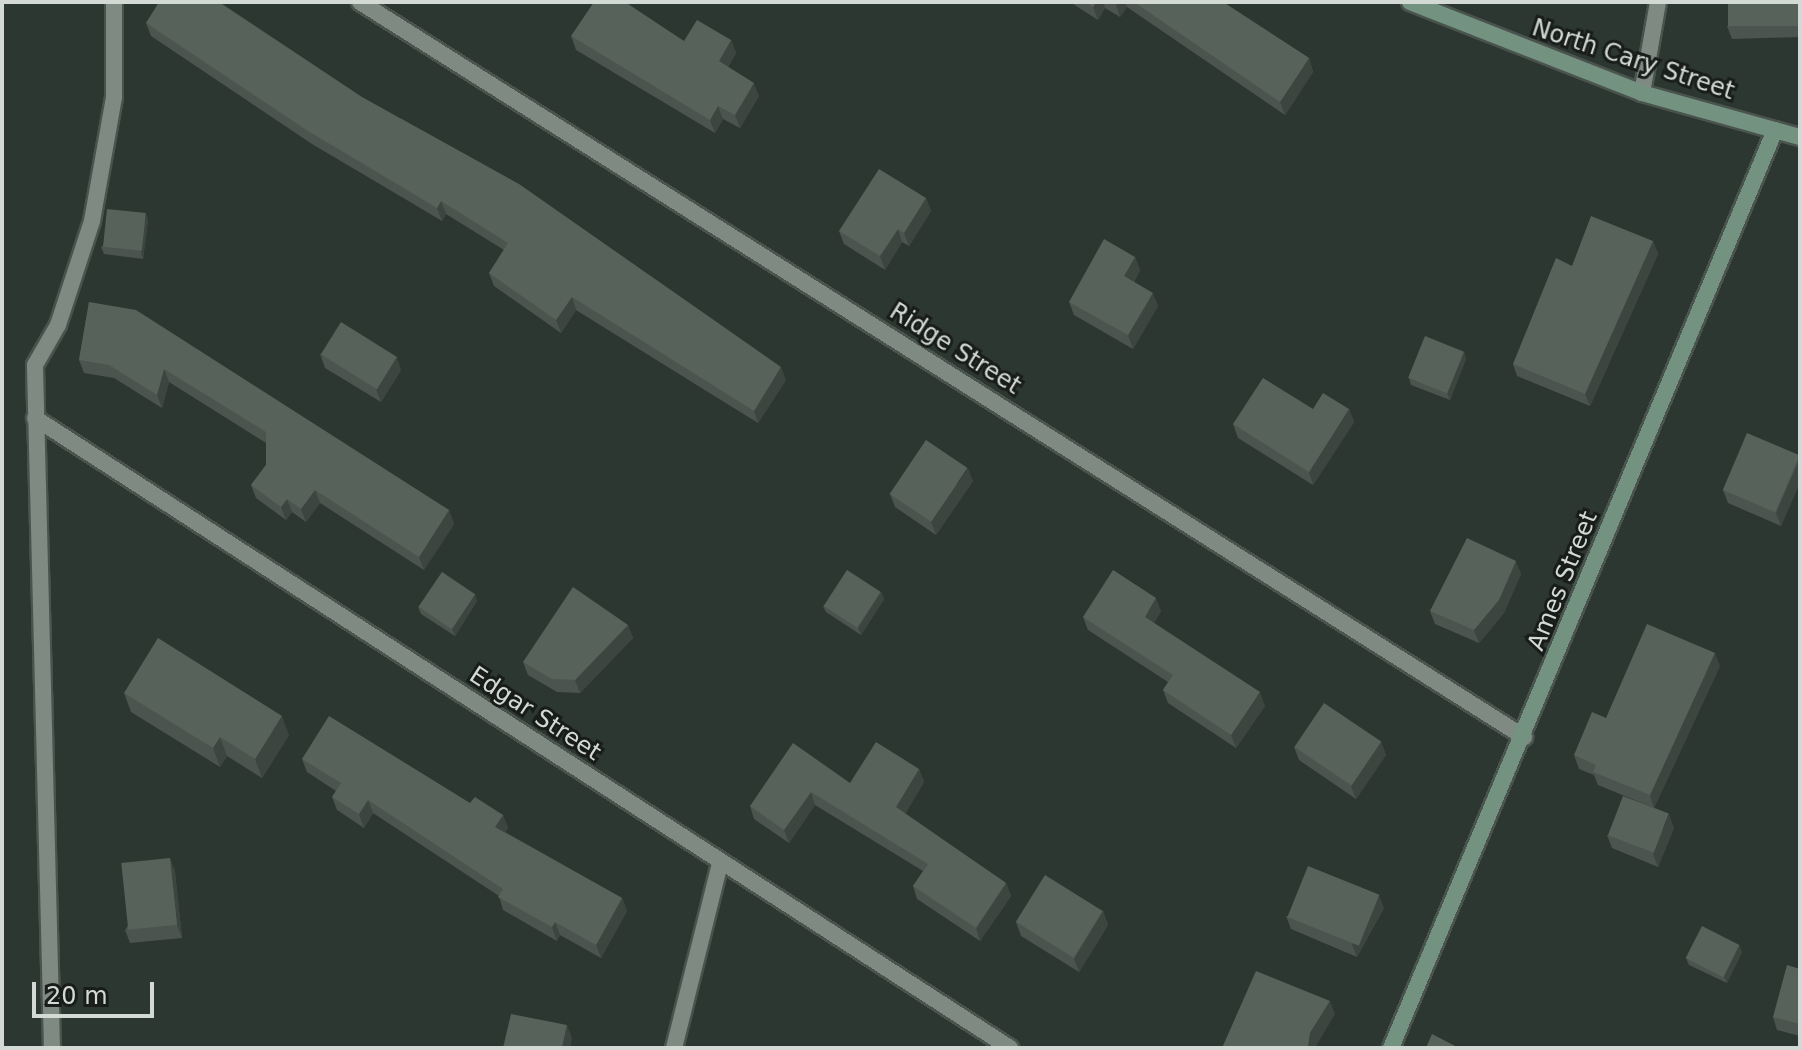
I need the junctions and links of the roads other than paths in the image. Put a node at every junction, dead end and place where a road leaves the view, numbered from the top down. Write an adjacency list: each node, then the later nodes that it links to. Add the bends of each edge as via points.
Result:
1 (114, 2): 8 (street, via 114,97 92,221 58,325 35,365)
2 (360, 2): 9 (street, Ridge Street)
3 (1410, 2): 5 (street, North Cary Street)
4 (1658, 2): 5 (street)
5 (1642, 93): 6 (street, North Cary Street)
6 (1775, 130): 7 (street, North Cary Street); 9 (street, Ames Street)
7 (1800, 137)
8 (35, 418): 10 (street, Edgar Street); 11 (street)
9 (1524, 737): 14 (street, Ames Street)
10 (720, 863): 12 (street); 13 (street, Edgar Street)
11 (52, 1048)
12 (674, 1048)
13 (1010, 1048)
14 (1391, 1048)

